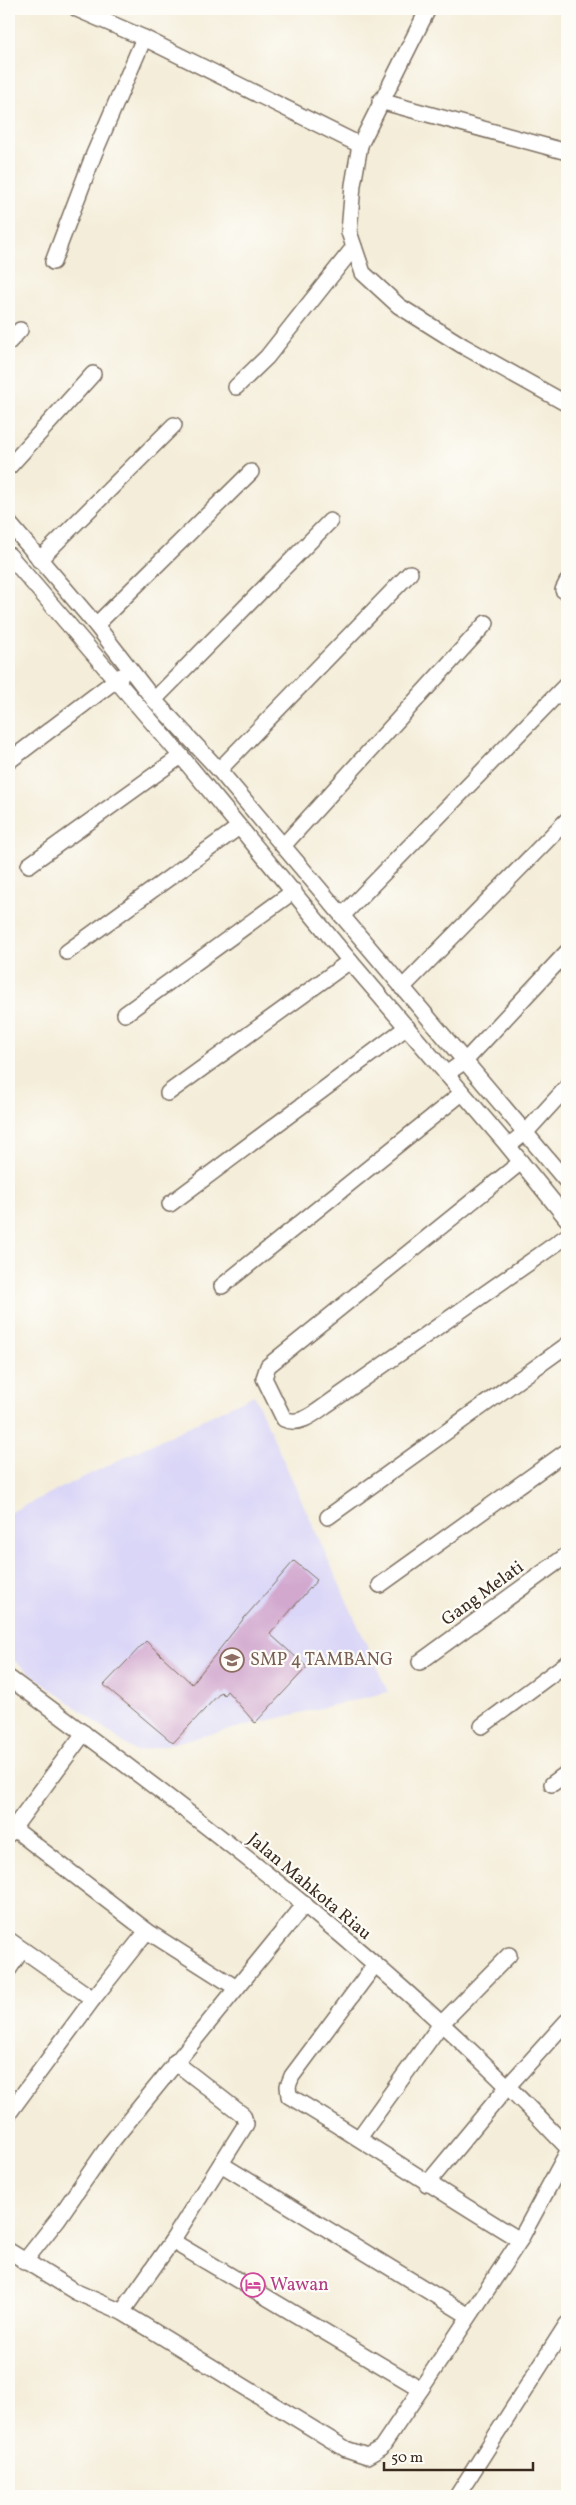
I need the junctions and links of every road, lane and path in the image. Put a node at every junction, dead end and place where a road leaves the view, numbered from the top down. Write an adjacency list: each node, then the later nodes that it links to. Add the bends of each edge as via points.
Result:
1 (78, 9): 3 (street)
2 (428, 9): 4 (street)
3 (144, 38): 5 (street); 8 (street, via 94,154)
4 (380, 101): 5 (street); 6 (street)
5 (360, 145): 7 (street, via 350,232)
6 (567, 152)
7 (354, 247): 12 (street, via 267,357); 13 (street, via 363,273 399,306)
8 (53, 262)
9 (20, 330): 10 (street)
10 (9, 342)
11 (93, 374): 15 (street)
12 (236, 387)
13 (567, 404)
14 (174, 425): 20 (street)
15 (9, 467)
16 (251, 472): 23 (street)
17 (330, 522): 27 (street)
18 (9, 523): 20 (street)
19 (9, 555): 25 (street)
20 (39, 560): 23 (street)
21 (410, 573): 31 (street)
22 (486, 623): 34 (street)
23 (96, 626): 24 (street)
24 (129, 668): 25 (street); 27 (street)
25 (115, 681): 29 (street); 30 (street)
26 (567, 684): 37 (street)
27 (154, 700): 28 (street)
28 (183, 733): 29 (street); 31 (street)
29 (176, 750): 33 (street); 35 (street)
30 (9, 761)
31 (219, 770): 34 (street)
32 (567, 820): 41 (street)
33 (239, 827): 36 (street); 38 (street)
34 (283, 846): 37 (street)
35 (29, 865)
36 (294, 891): 40 (street); 42 (street)
37 (342, 916): 41 (street)
38 (67, 952)
39 (567, 952): 44 (street)
40 (350, 961): 43 (street); 47 (street)
41 (402, 988): 44 (street)
42 (125, 1014)
43 (407, 1027): 45 (street); 53 (street)
44 (465, 1061): 45 (street); 49 (street)
45 (446, 1074): 48 (street)
46 (567, 1087): 49 (street)
47 (168, 1093)
48 (462, 1093): 50 (street); 56 (street)
49 (526, 1132): 50 (street); 52 (street)
50 (508, 1146): 51 (street)
51 (521, 1162): 54 (street); 55 (street, via 268,1366 264,1378 284,1419 291,1422 304,1419 329,1403)
52 (567, 1182)
53 (170, 1204)
54 (567, 1219)
55 (567, 1236)
56 (222, 1286)
57 (567, 1345): 59 (street)
58 (567, 1451): 61 (street)
59 (328, 1516)
60 (567, 1555): 62 (street, Gang Melati)
61 (380, 1585)
62 (420, 1662)
63 (567, 1663): 65 (street)
64 (9, 1678): 66 (street, Jalan Mahkota Riau)
65 (482, 1726)
66 (84, 1733): 69 (street); 70 (street, Jalan Mahkota Riau)
67 (567, 1773): 68 (street)
68 (552, 1784)
69 (10, 1829): 71 (street)
70 (305, 1904): 75 (street, Jalan Mahkota Riau); 77 (street)
71 (147, 1931): 77 (street); 78 (street)
72 (9, 1940): 73 (street)
73 (22, 1950): 76 (street); 78 (street)
74 (509, 1955): 80 (street)
75 (374, 1966): 80 (street, Jalan Mahkota Riau); 84 (street, via 292,2076 288,2086 289,2096)
76 (9, 1969)
77 (235, 1987): 81 (street)
78 (93, 1999): 83 (street)
79 (567, 2021): 82 (street)
80 (441, 2024): 82 (street, Jalan Mahkota Riau); 84 (street)
81 (175, 2062): 87 (street, via 244,2115 246,2124); 92 (street, via 109,2145)
82 (509, 2085): 85 (street, Jalan Mahkota Riau); 88 (street)
83 (9, 2113)
84 (359, 2138): 88 (street)
85 (567, 2147)
86 (567, 2154): 89 (street)
87 (221, 2164): 90 (street); 94 (street)
88 (427, 2184): 89 (street)
89 (520, 2240): 94 (street)
90 (172, 2241): 93 (street); 96 (street)
91 (9, 2250): 92 (street)
92 (24, 2262): 93 (street, via 76,2292)
93 (122, 2312): 96 (street, via 346,2449 367,2456 381,2448)
94 (469, 2316): 96 (street)
95 (567, 2324): 97 (street)
96 (422, 2389)
97 (457, 2496)

